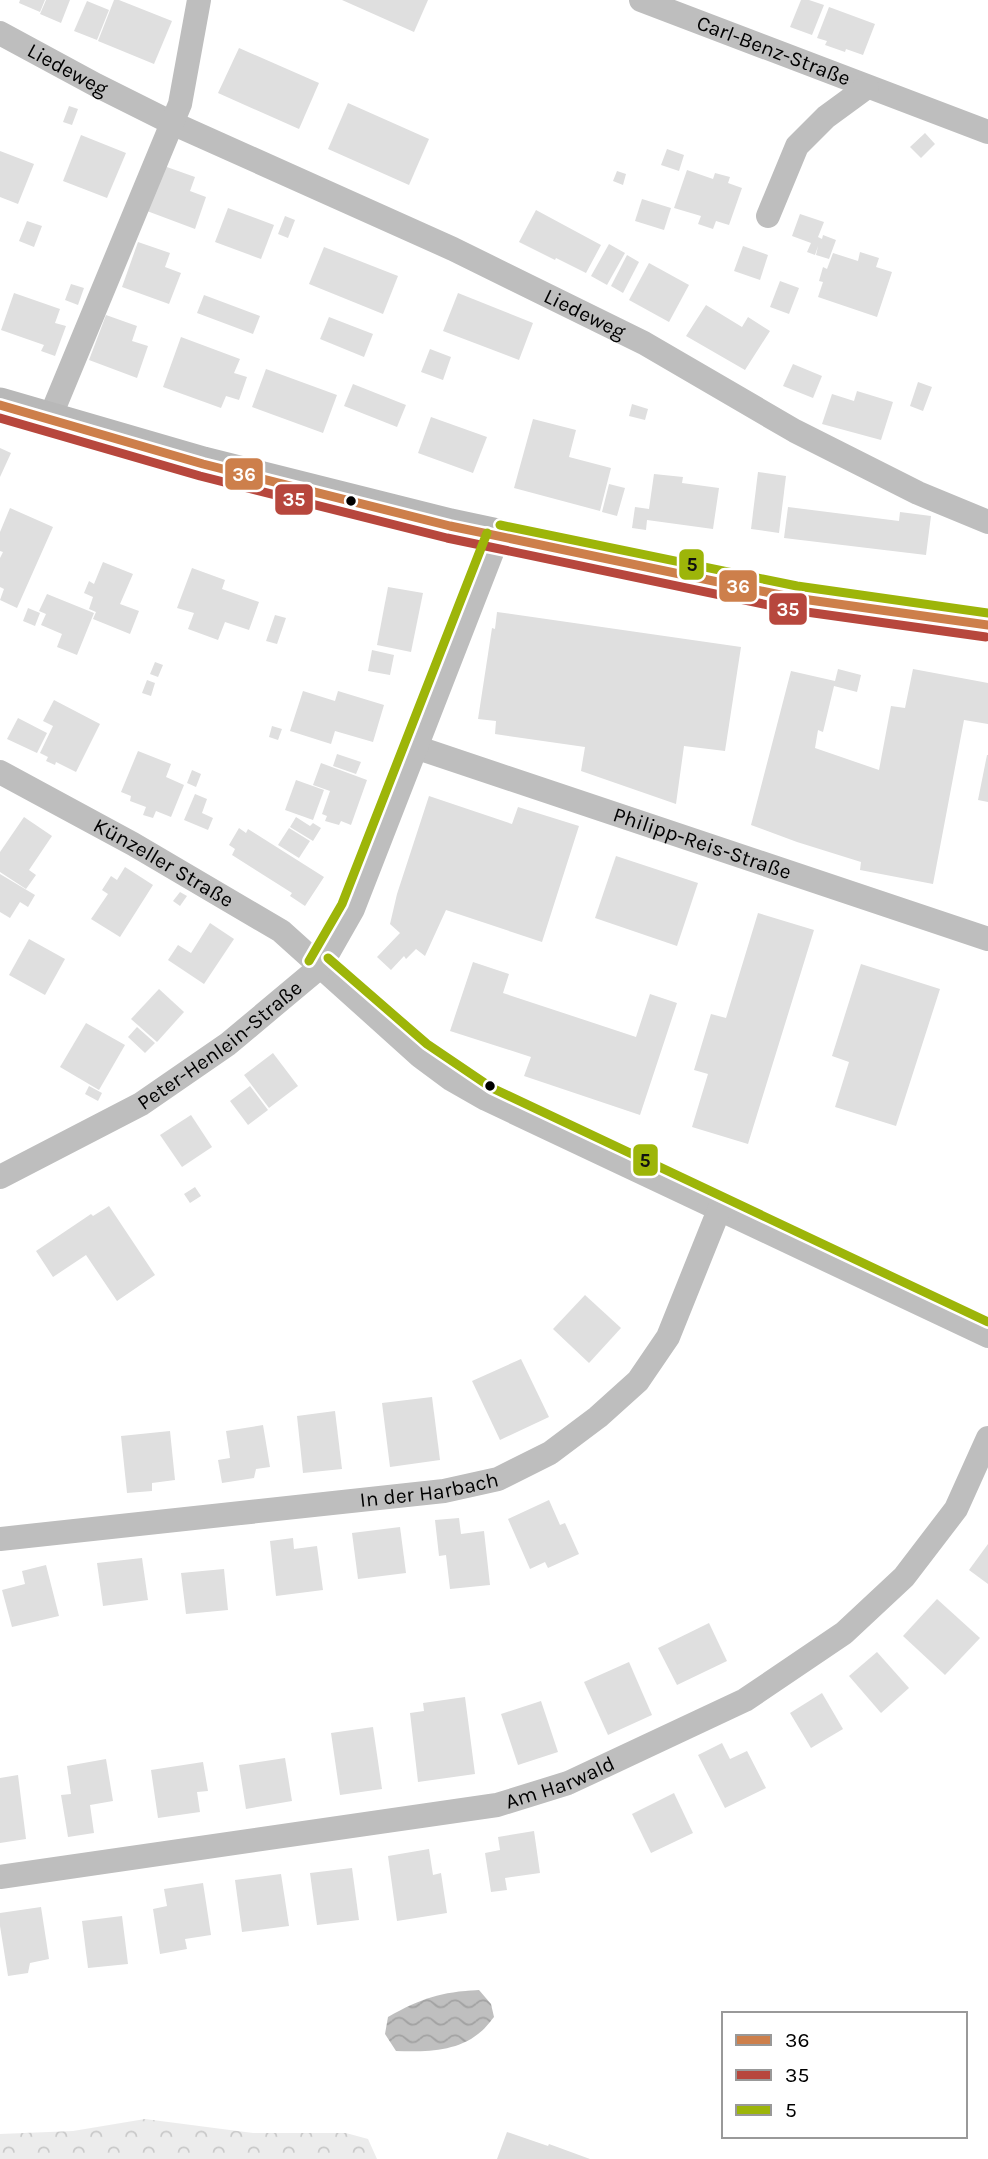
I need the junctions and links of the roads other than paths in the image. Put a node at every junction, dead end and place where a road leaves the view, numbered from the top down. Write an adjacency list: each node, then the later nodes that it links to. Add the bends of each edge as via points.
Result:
1 (199, 0): 5 (street, via 180,104)
2 (641, 0): 4 (street, Carl-Benz-Straße)
3 (0, 33): 5 (street, Liedeweg)
4 (867, 87): 6 (street, Carl-Benz-Straße); 7 (street, Carl-Benz-Straße, via 797,146)
5 (172, 123): 9 (street); 10 (street, Liedeweg, via 501,272 644,342 795,431 918,493)
6 (988, 132)
7 (768, 216)
8 (0, 405): 9 (main road)
9 (49, 420): 11 (main road, via 213,467)
10 (988, 522)
11 (498, 537): 12 (main road, via 795,598); 13 (street, Peter-Henlein-Straße)
12 (988, 625)
13 (415, 747): 15 (street, Philipp-Reis-Straße); 16 (street, Peter-Henlein-Straße, via 353,909)
14 (0, 772): 16 (street, Künzeller Straße, via 281,931)
15 (988, 939)
16 (320, 967): 17 (street, Peter-Henlein-Straße, via 228,1044 141,1104); 18 (street, Künzeller Straße, via 451,1079)
17 (0, 1177)
18 (719, 1210): 19 (street, Künzeller Straße); 21 (street, In der Harbach, via 668,1337 638,1381 550,1453 498,1479 444,1491)
19 (988, 1336)
20 (988, 1438): 22 (street, Am Harwald, via 956,1508 904,1577 844,1633 745,1700 568,1783 498,1805)
21 (0, 1539)
22 (0, 1877)

